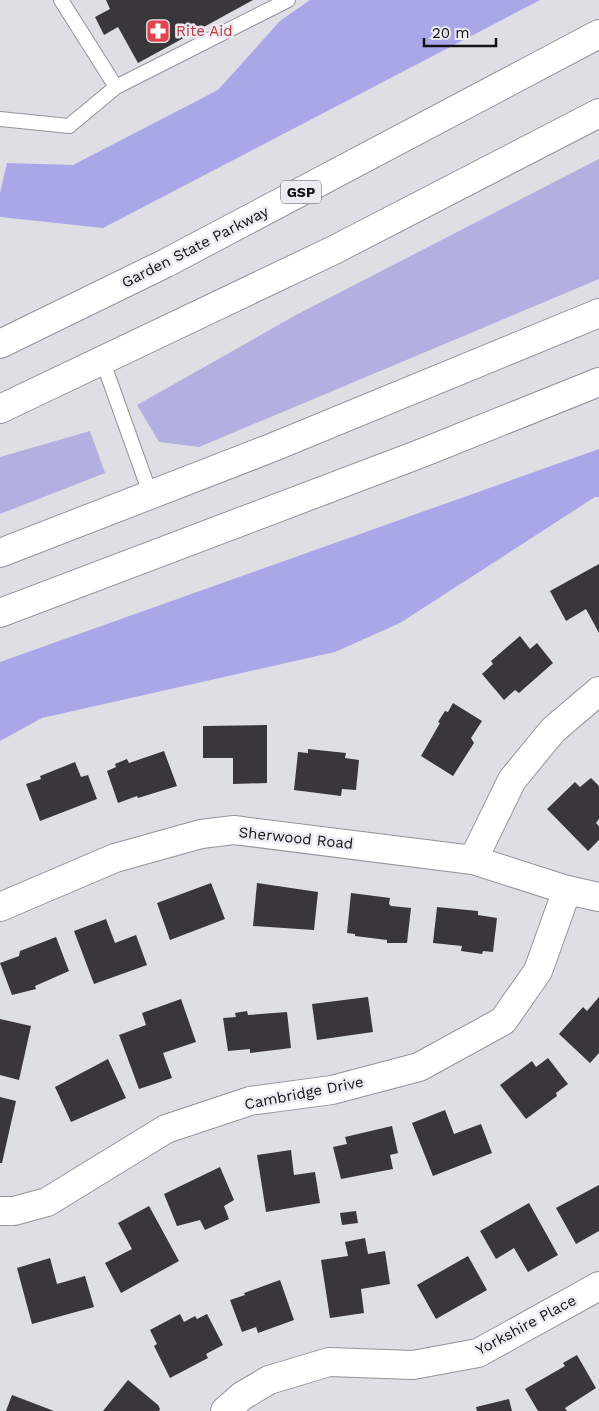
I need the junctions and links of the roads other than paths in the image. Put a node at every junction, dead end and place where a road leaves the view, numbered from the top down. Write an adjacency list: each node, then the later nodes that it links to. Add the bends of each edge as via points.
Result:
1 (62, 0): 4 (lane)
2 (288, 0): 4 (lane)
3 (599, 34): 8 (main road, Garden State Parkway / GSP, via 166,263)
4 (116, 87): 6 (lane, via 69,126)
5 (599, 113): 9 (main road, via 334,250)
6 (0, 119)
7 (599, 313): 12 (main road)
8 (0, 344)
9 (103, 362): 11 (main road); 12 (lane)
10 (591, 387): 14 (main road)
11 (0, 409)
12 (151, 496): 13 (main road)
13 (0, 552)
14 (0, 613)
15 (599, 691): 16 (main road, via 553,730 512,780)
16 (474, 860): 17 (main road, Sherwood Road); 19 (main road, Sherwood Road, via 243,831 201,834 116,858)
17 (567, 890): 18 (main road, Sherwood Road); 20 (main road, Cambridge Drive, via 538,971 503,1021 419,1067 332,1090 250,1101 166,1129 47,1202 14,1211)
18 (599, 897)
19 (0, 907)
20 (0, 1211)
21 (599, 1286): 22 (main road, Yorkshire Place, via 478,1354 413,1365 329,1362 269,1380)
22 (225, 1411)

